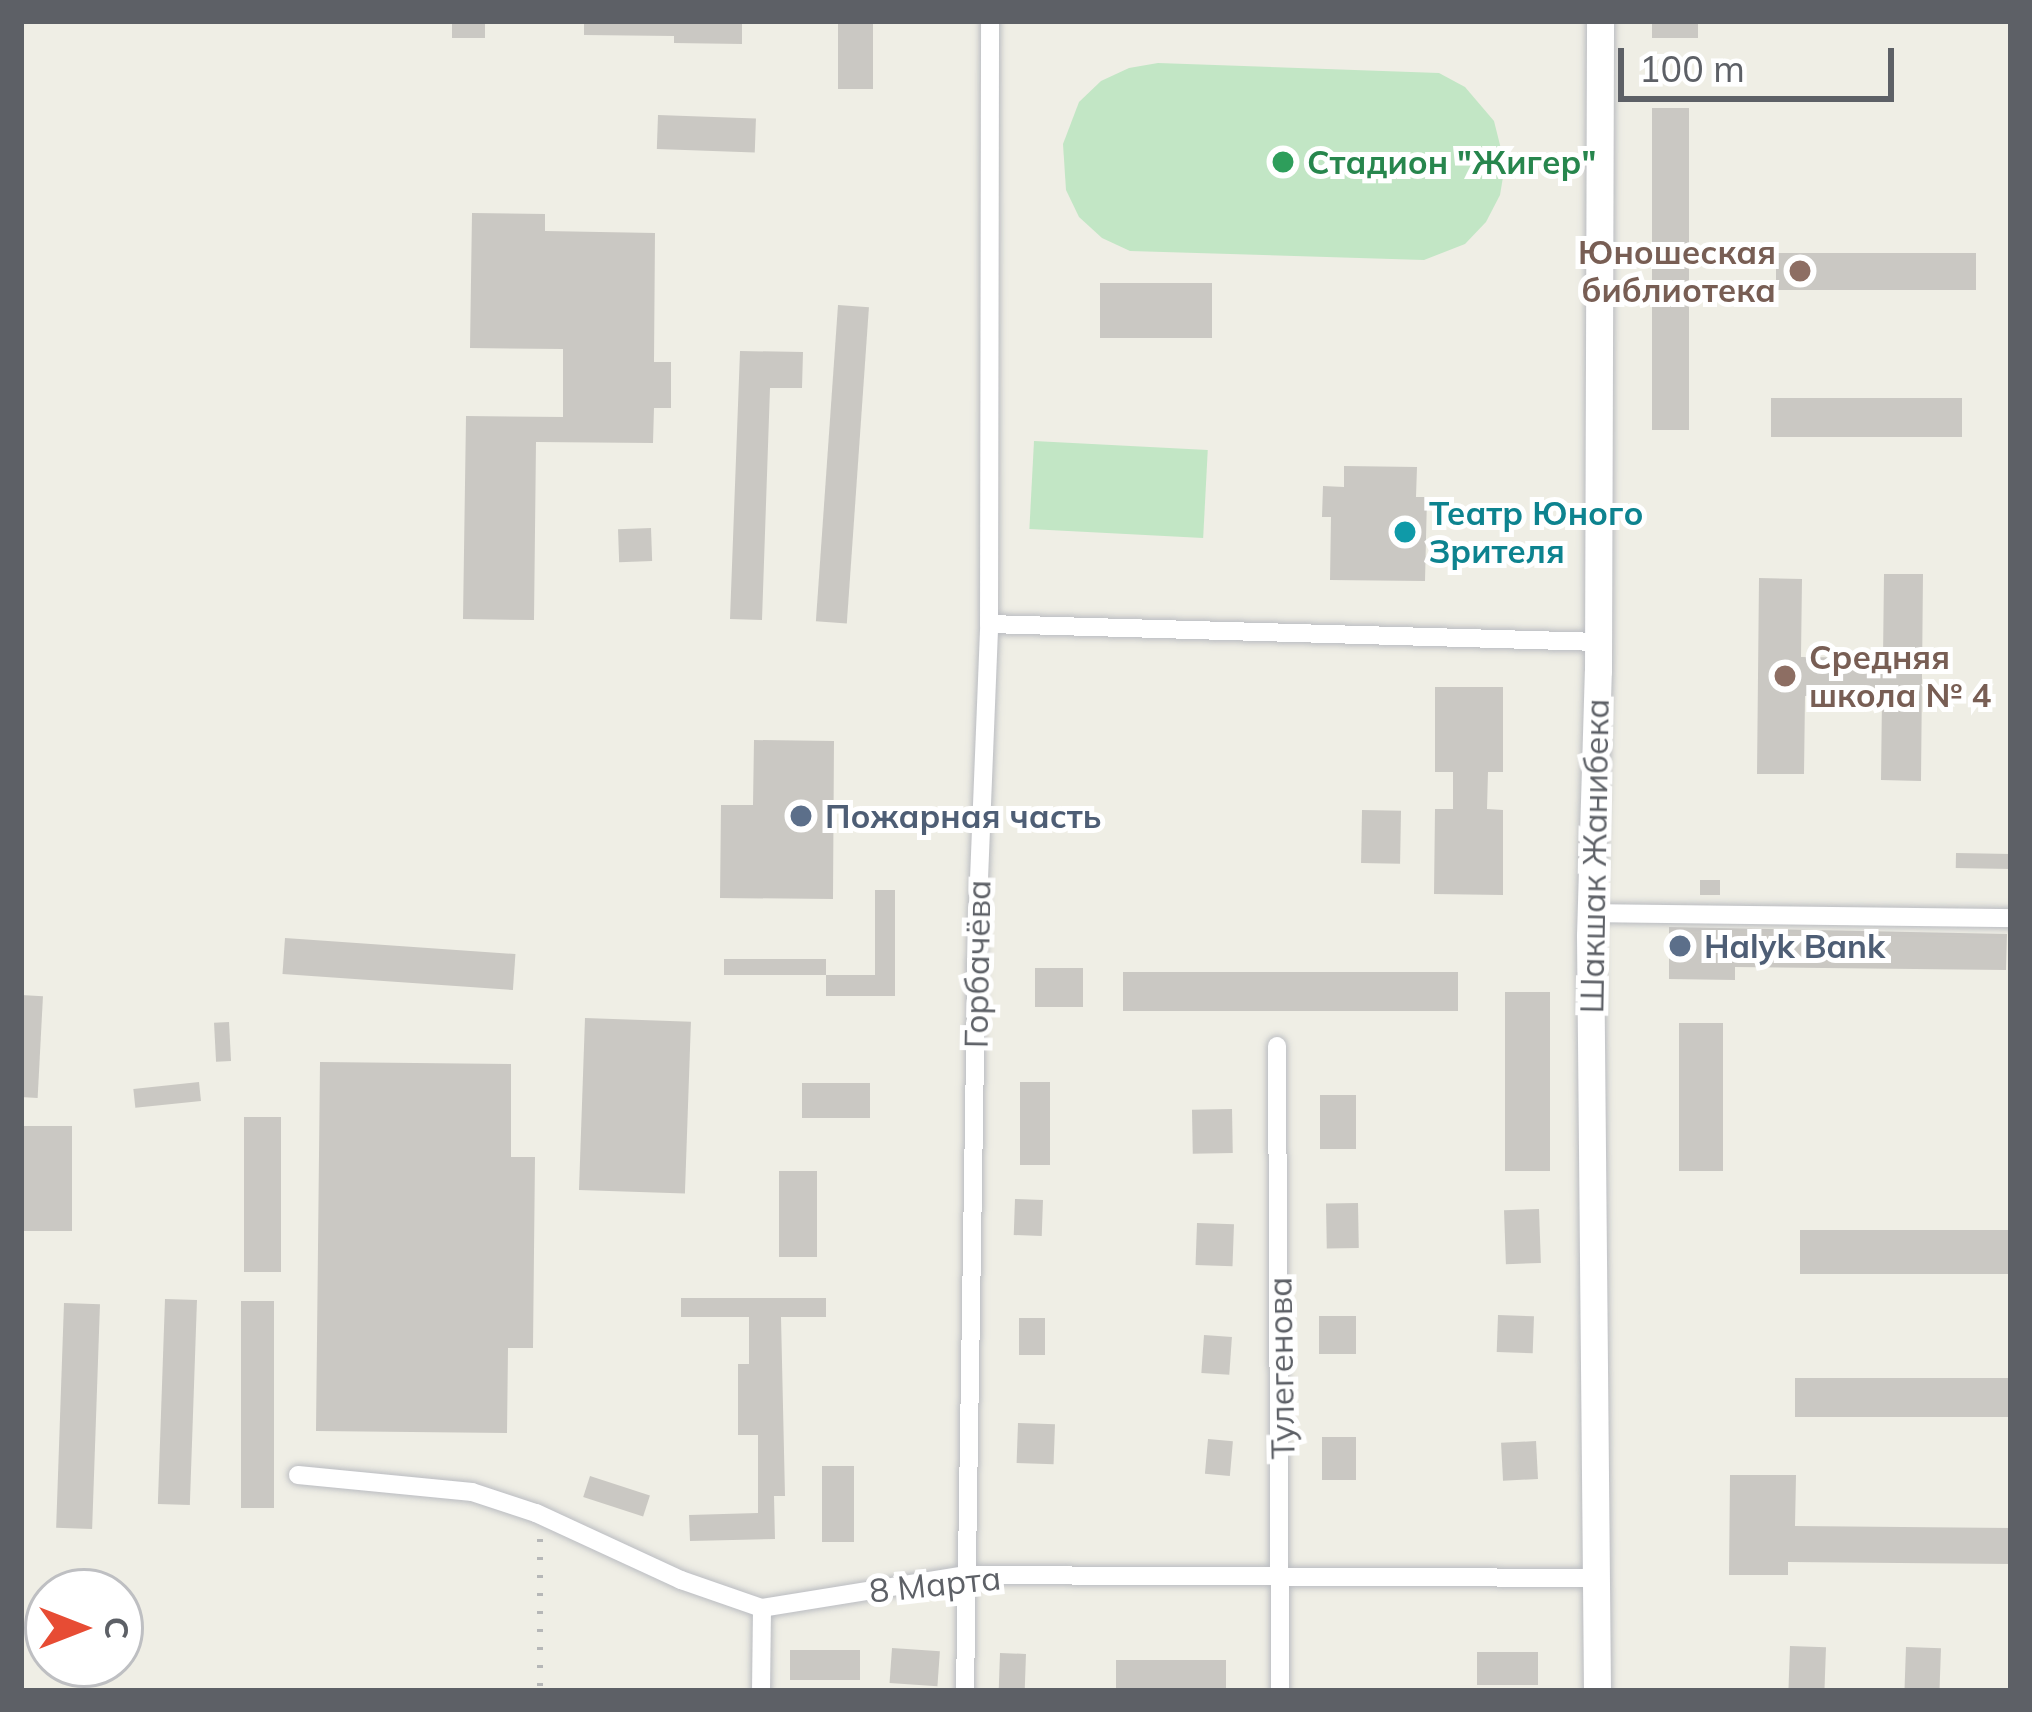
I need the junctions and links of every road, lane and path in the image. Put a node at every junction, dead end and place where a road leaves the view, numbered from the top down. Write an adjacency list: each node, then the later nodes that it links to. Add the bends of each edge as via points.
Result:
1 (990, 21): 3 (street, Горбачёва)
2 (1600, 21): 4 (main road, Шакшак Жанибека)
3 (989, 624): 4 (street); 9 (street, Горбачёва)
4 (1598, 643): 5 (main road, Шакшак Жанибека)
5 (1592, 913): 6 (street); 11 (main road, Шакшак Жанибека)
6 (2011, 918)
7 (1277, 1046): 10 (street, Тулегенова)
8 (298, 1475): 12 (street, 8 Марта, via 472,1492)
9 (965, 1575): 10 (street, 8 Марта); 12 (street, 8 Марта); 14 (street, Горбачёва)
10 (1283, 1575): 11 (street, 8 Марта); 15 (street, Тулегенова)
11 (1597, 1578): 16 (main road, Шакшак Жанибека)
12 (762, 1608): 13 (street)
13 (761, 1691)
14 (965, 1691)
15 (1280, 1691)
16 (1597, 1691)

